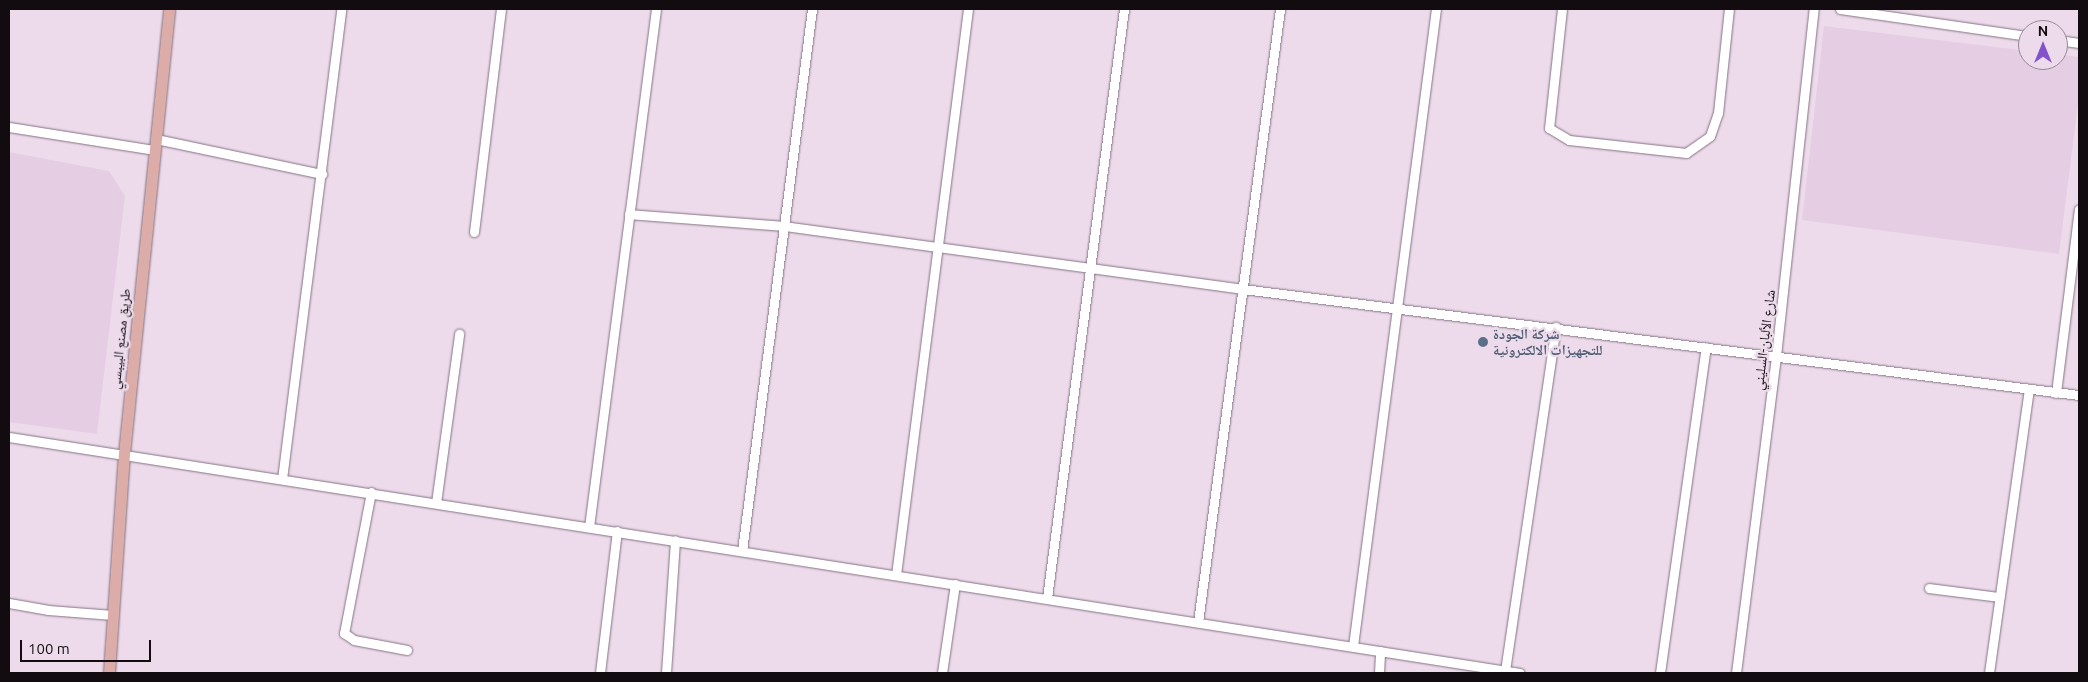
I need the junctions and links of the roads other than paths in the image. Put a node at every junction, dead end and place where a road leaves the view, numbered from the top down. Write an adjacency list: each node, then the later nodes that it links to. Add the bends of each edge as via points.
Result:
1 (169, 9): 16 (main road, طريق مصنع البيبسي)
2 (342, 9): 17 (street)
3 (501, 9): 21 (street)
4 (656, 9): 19 (street)
5 (812, 9): 20 (street)
6 (968, 9): 22 (street)
7 (1124, 9): 23 (street)
8 (1280, 9): 24 (street)
9 (1436, 9): 25 (street)
10 (1562, 9): 11 (street, via 1549,128 1569,140 1686,153 1710,136 1718,113)
11 (1729, 9)
12 (1814, 9): 29 (street, شارع الألبان-السليني)
13 (1840, 9): 14 (street)
14 (2018, 35)
15 (9, 127): 16 (street)
16 (155, 144): 17 (street); 34 (main road, طريق مصنع البيبسي)
17 (322, 174): 35 (street)
18 (2079, 209): 31 (street)
19 (629, 214): 20 (street); 38 (street)
20 (784, 226): 22 (street); 41 (street)
21 (474, 232)
22 (938, 246): 23 (street); 42 (street)
23 (1090, 268): 24 (street); 46 (street)
24 (1243, 289): 25 (street); 49 (street)
25 (1398, 308): 26 (street); 50 (street)
26 (1556, 327): 28 (street); 53 (street)
27 (459, 334): 37 (street)
28 (1706, 347): 29 (street); 60 (street)
29 (1776, 356): 30 (street); 61 (street, شارع الألبان-السليني)
30 (2029, 389): 31 (street); 45 (street)
31 (2056, 393): 32 (street)
32 (2079, 396)
33 (9, 437): 34 (street)
34 (124, 454): 35 (street); 48 (main road, طريق مصنع البيبسي)
35 (282, 479): 36 (street)
36 (370, 492): 37 (street); 51 (street, via 344,633 354,640)
37 (436, 503): 38 (street)
38 (588, 527): 39 (street)
39 (617, 531): 40 (street); 55 (street)
40 (674, 540): 41 (street); 56 (street)
41 (742, 551): 42 (street)
42 (896, 574): 43 (street)
43 (955, 584): 46 (street); 57 (street)
44 (1929, 588): 45 (street)
45 (1998, 596): 62 (street)
46 (1047, 598): 49 (street)
47 (9, 603): 48 (street)
48 (113, 615): 54 (main road, طريق مصنع البيبسي)
49 (1198, 622): 50 (street)
50 (1353, 646): 52 (street)
51 (407, 650)
52 (1380, 651): 53 (street); 58 (street)
53 (1505, 671): 59 (street)
54 (109, 673)
55 (600, 673)
56 (666, 673)
57 (942, 673)
58 (1379, 673)
59 (1520, 673)
60 (1660, 673)
61 (1736, 673)
62 (1989, 673)

